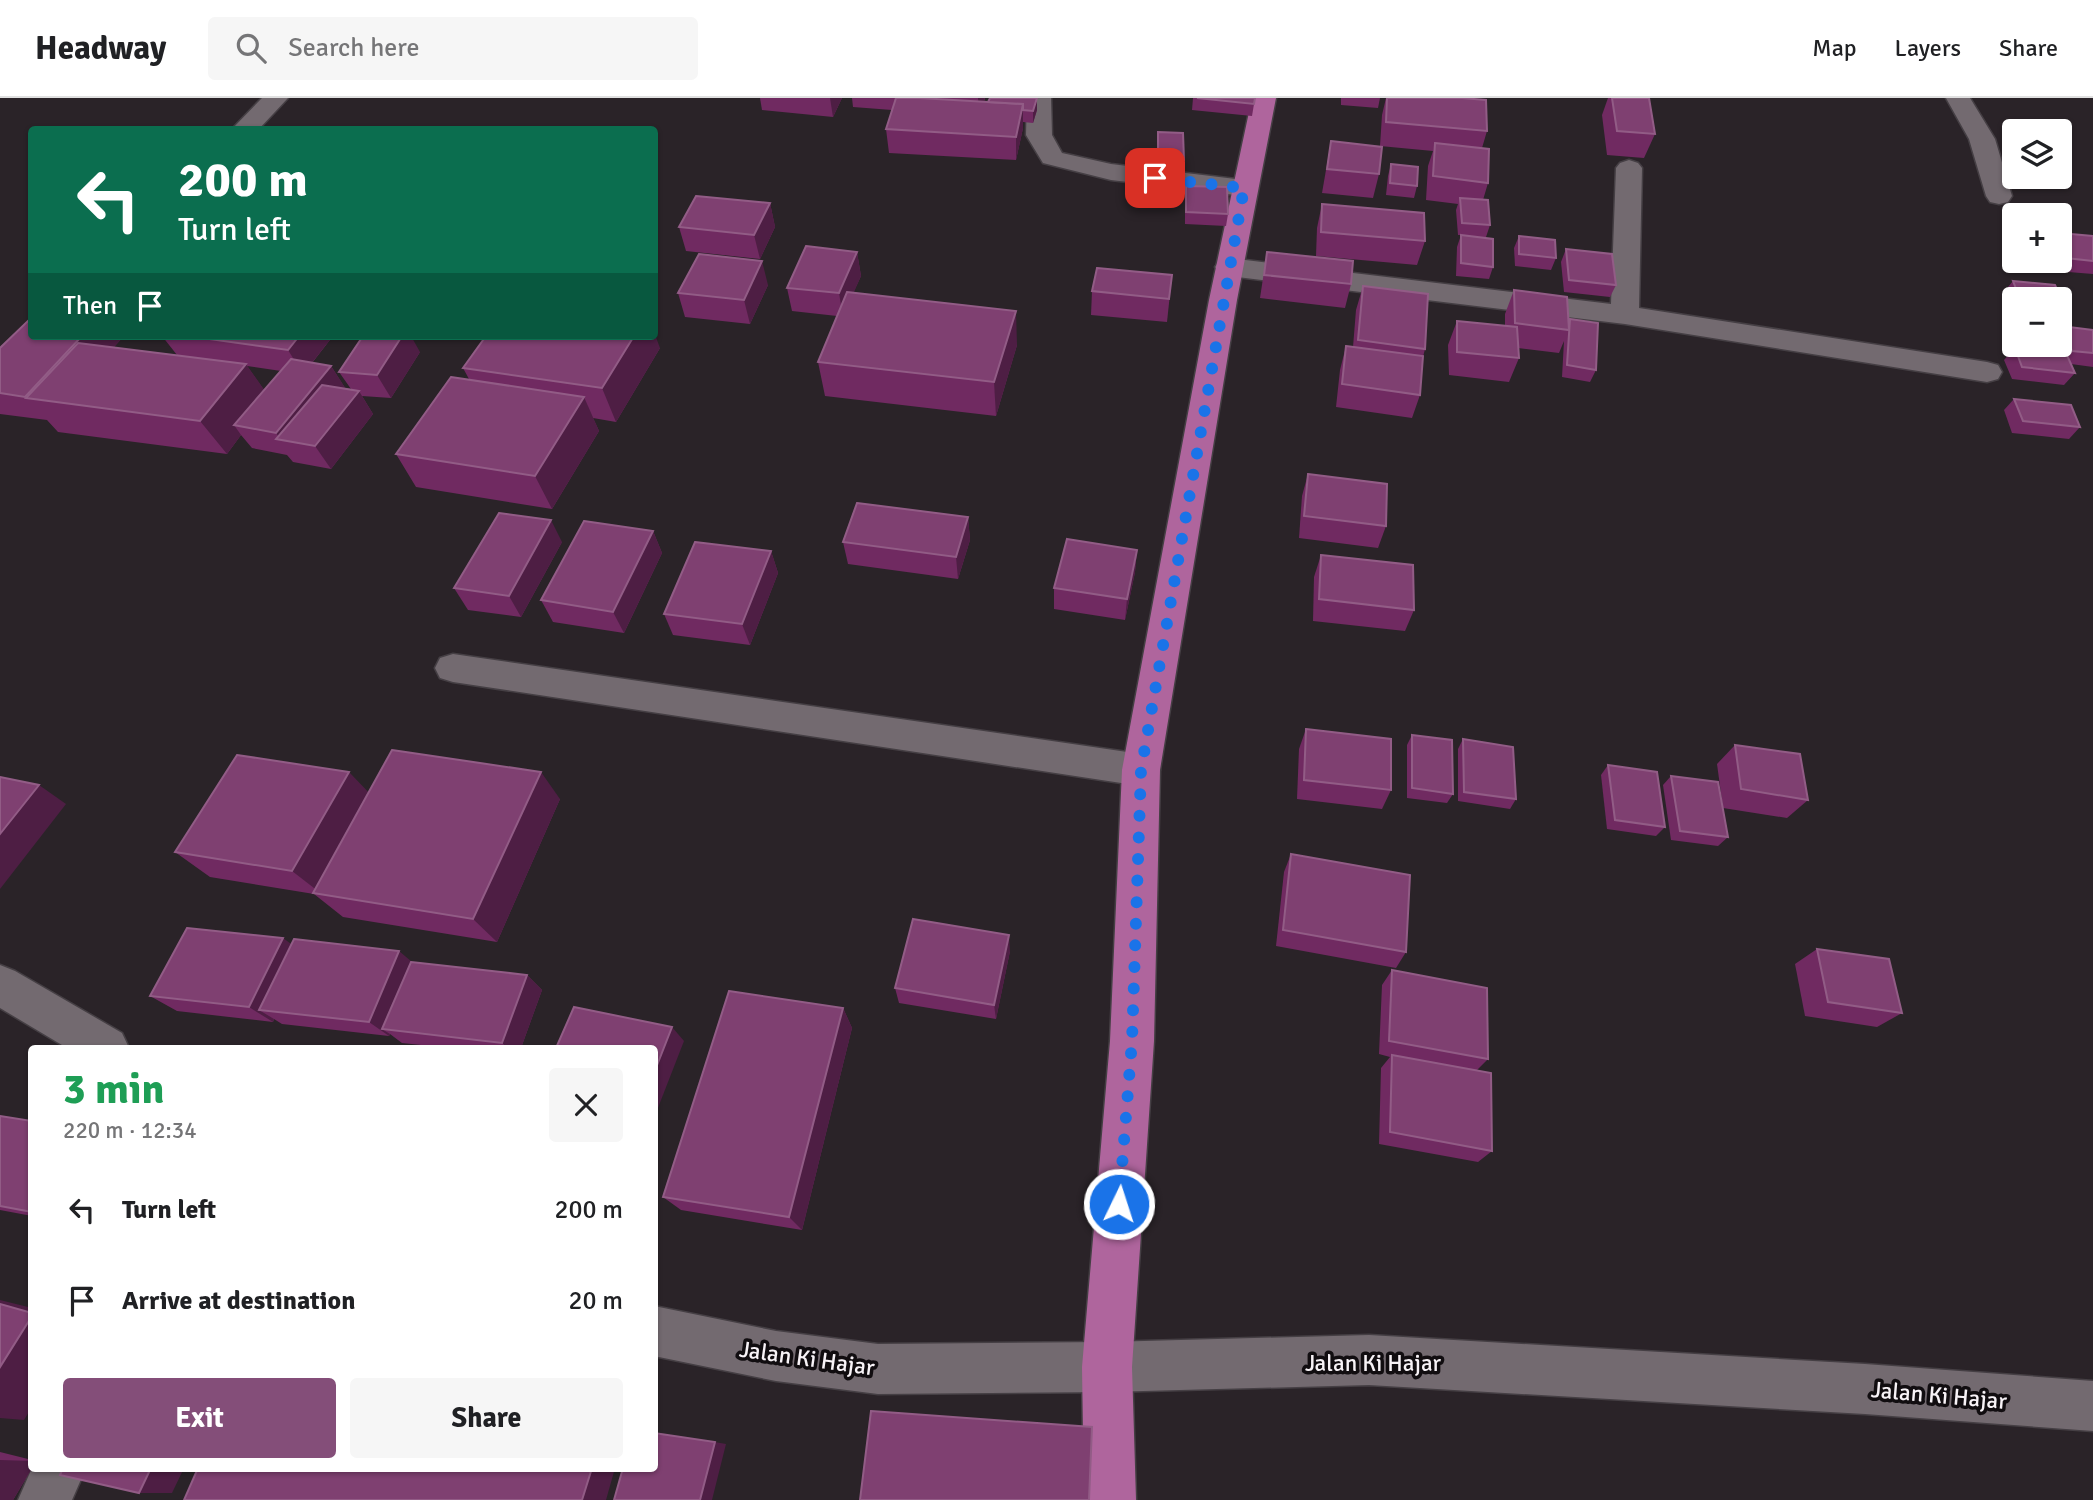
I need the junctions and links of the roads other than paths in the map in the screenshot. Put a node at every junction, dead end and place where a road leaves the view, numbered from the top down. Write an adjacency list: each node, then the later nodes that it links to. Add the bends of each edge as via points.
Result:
1 (276, 98): 5 (street)
2 (1039, 98): 7 (street, via 1039,135 1052,158 1111,172)
3 (1264, 98): 7 (main road)
4 (1958, 98): 8 (street, via 1982,139)
5 (247, 126)
6 (1629, 168): 10 (street)
7 (1244, 188): 9 (main road)
8 (1999, 196)
9 (1230, 267): 10 (street); 13 (main road)
10 (1625, 315): 11 (street)
11 (1987, 372)
12 (453, 668): 13 (street)
13 (1141, 770): 17 (main road, via 1132,1041)
14 (0, 985): 15 (street)
15 (102, 1045)
16 (658, 1332): 17 (street, Jalan Ki Hajar, via 776,1356 877,1369)
17 (1107, 1367): 18 (street, Jalan Ki Hajar, via 1369,1360); 21 (main road)
18 (2093, 1406)
19 (59, 1472): 20 (street)
20 (44, 1500)
21 (1110, 1500)

